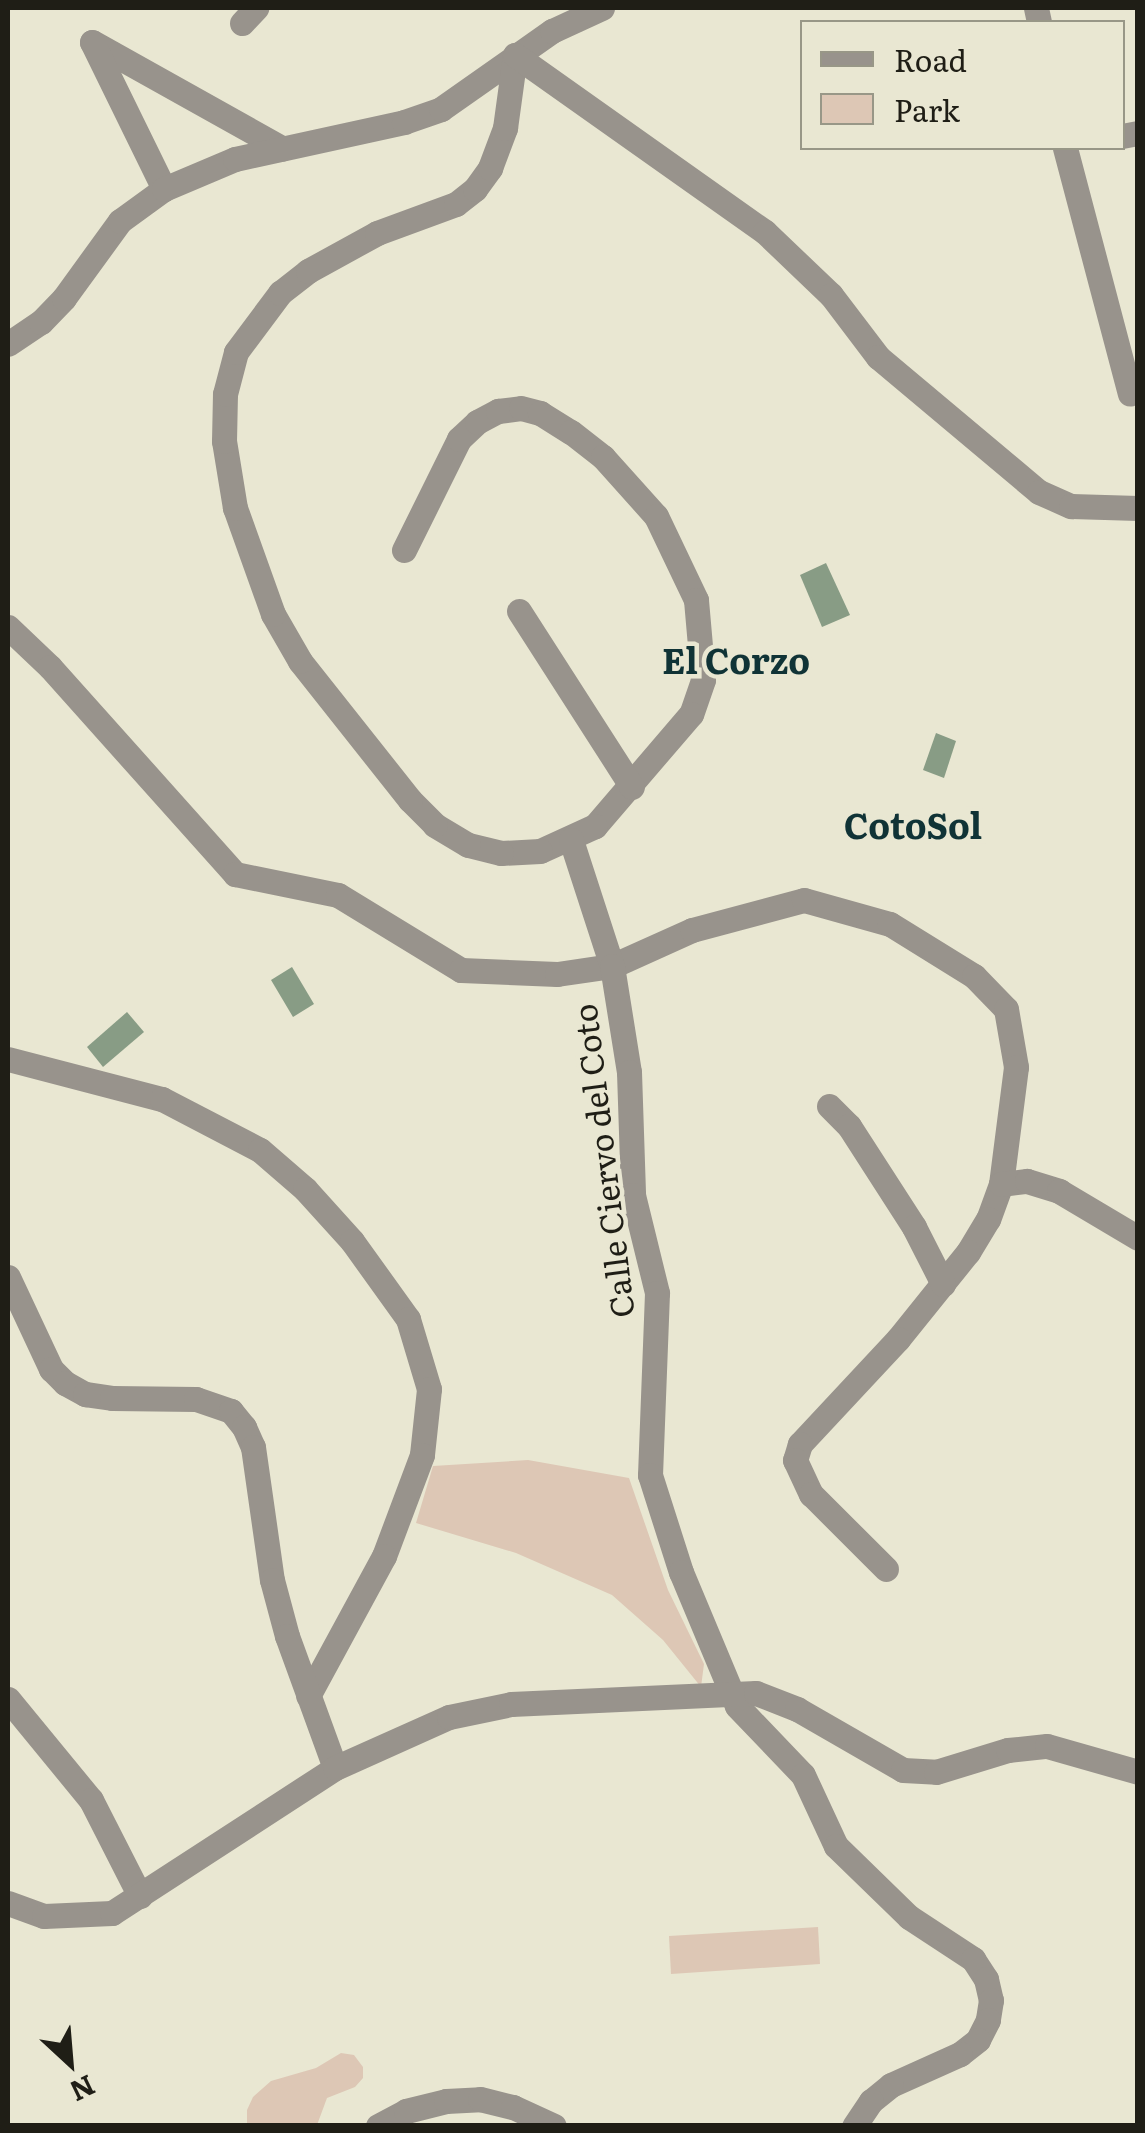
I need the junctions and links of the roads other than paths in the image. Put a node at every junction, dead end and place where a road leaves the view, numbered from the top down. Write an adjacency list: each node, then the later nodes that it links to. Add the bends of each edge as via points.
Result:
1 (602, 8): 2 (street)
2 (515, 55): 3 (street, via 441,110); 8 (street, via 766,232 831,295 878,357 1039,492 1070,506); 13 (street, via 505,128 476,188 456,204 377,233 280,293 236,352 225,394 224,441 234,508 273,614 300,661 410,800 468,845 521,852)
3 (282, 148): 5 (street); 5 (street, via 92,42)
4 (1066, 150): 7 (street)
5 (164, 188): 6 (street, via 120,221 41,322)
6 (8, 344)
7 (1130, 394)
8 (1138, 508)
9 (404, 550): 12 (street, via 459,439 498,411 540,413 604,456 634,487 656,516 696,600 703,680 691,714)
10 (519, 611): 12 (street)
11 (8, 627): 14 (street, via 235,874 338,896 462,970 557,974)
12 (632, 787): 13 (street, via 595,826)
13 (571, 840): 14 (street, Calle Ciervo del Coto)
14 (612, 966): 17 (street, via 692,930 804,900 890,924 974,976 1006,1008 1016,1066); 22 (street, Calle Ciervo del Coto, via 629,1072 632,1195 657,1293 650,1475)
15 (8, 1059): 23 (street, via 162,1099 260,1150 352,1241 408,1319 429,1389 422,1455 384,1556)
16 (829, 1106): 20 (street, via 849,1126)
17 (1001, 1184): 18 (street, via 1027,1181 1059,1191); 20 (street, via 988,1220)
18 (1138, 1238)
19 (8, 1276): 23 (street, via 46,1359 65,1383 112,1398 196,1399 231,1412 244,1427 253,1447 272,1580)
20 (943, 1284): 21 (street, via 800,1444 795,1460 811,1494)
21 (886, 1569)
22 (732, 1695): 25 (street, via 511,1704 448,1717); 26 (street, via 775,1698 903,1770 936,1772 1046,1746); 31 (street, Calle Ciervo del Coto, via 746,1719 803,1775 836,1846 854,1868 910,1917 973,1958 986,1979 991,2000 978,2040 890,2085)
23 (308, 1696): 25 (street)
24 (8, 1699): 27 (street, via 91,1800)
25 (335, 1768): 27 (street)
26 (1138, 1772)
27 (140, 1896): 28 (street, via 112,1913 81,1917 44,1916)
28 (8, 1902)
29 (378, 2126): 30 (street, via 406,2111 480,2099 514,2106)
30 (554, 2126)
31 (854, 2126)

